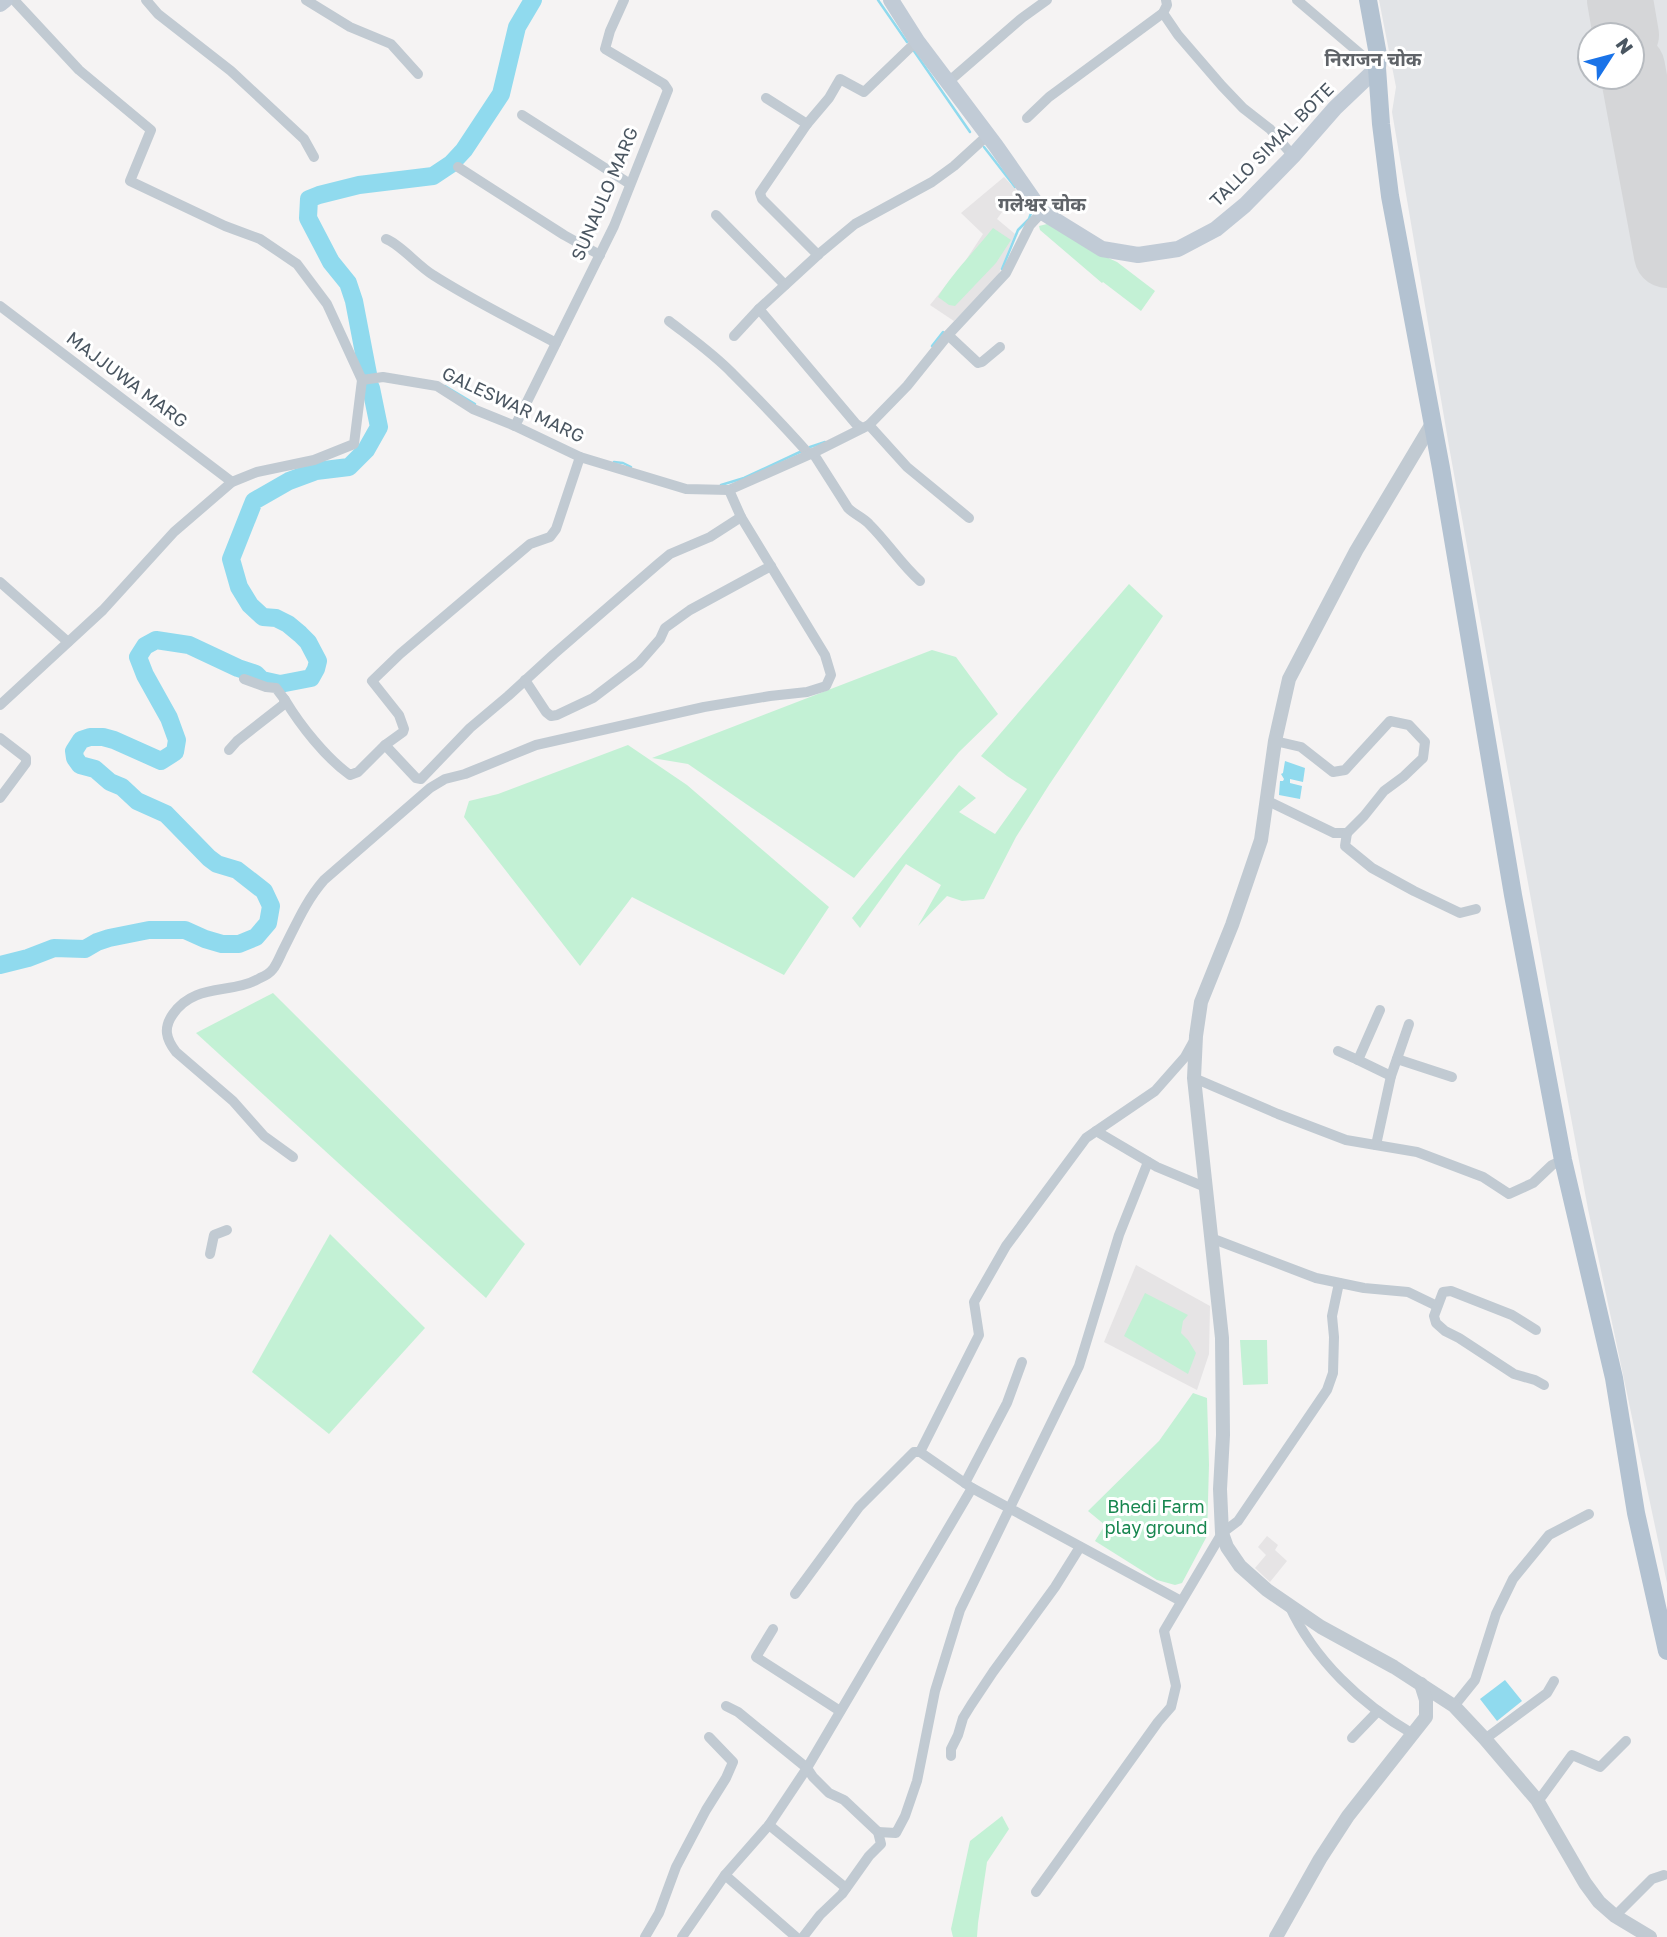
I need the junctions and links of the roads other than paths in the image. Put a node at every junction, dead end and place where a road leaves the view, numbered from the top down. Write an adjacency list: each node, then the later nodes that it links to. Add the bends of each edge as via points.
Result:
1 (5, 0): 11 (main road)
2 (14, 0): 39 (street, via 79,70 151,130 130,181 260,240 297,264 327,304)
3 (146, 0): 23 (street, via 295,130)
4 (306, 0): 15 (street, via 350,27 391,44)
5 (624, 0): 25 (street, SUNAULO MARG, via 605,49 668,90)
6 (891, 0): 13 (main road, TALLO SIMAL BOTE)
7 (1047, 0): 16 (street)
8 (1166, 0): 12 (street)
9 (1297, 0): 14 (street)
10 (1368, 0): 14 (main road)
11 (0, 4)
12 (1163, 13): 19 (street); 22 (street, via 1222,86)
13 (917, 41): 16 (main road, TALLO SIMAL BOTE); 20 (street, via 864,92 840,79)
14 (1377, 68): 22 (main road, TALLO SIMAL BOTE); 40 (main road, via 1390,195)
15 (418, 74)
16 (947, 83): 21 (main road, TALLO SIMAL BOTE)
17 (766, 98): 20 (street)
18 (522, 115): 25 (street)
19 (1027, 118)
20 (807, 124): 30 (street, via 760,192)
21 (988, 135): 26 (main road, TALLO SIMAL BOTE); 30 (street, via 932,182 855,224)
22 (1293, 156): 26 (main road, TALLO SIMAL BOTE, via 1216,229 1178,249 1138,255 1102,248)
23 (314, 157)
24 (458, 167): 29 (street)
25 (630, 184): 29 (street, SUNAULO MARG)
26 (1042, 212): 36 (street, GALESWAR MARG, via 1030,225 1006,273)
27 (716, 215): 31 (street)
28 (386, 239): 37 (street, via 434,276)
29 (600, 255): 37 (street, SUNAULO MARG)
30 (818, 255): 31 (street)
31 (785, 285): 33 (street)
32 (0, 306): 45 (street, MAJJUWA MARG)
33 (759, 309): 35 (street); 42 (street, via 856,424)
34 (669, 321): 43 (street, via 733,373)
35 (734, 335)
36 (948, 335): 38 (street, via 978,363); 42 (street, GALESWAR MARG)
37 (556, 343): 41 (street, SUNAULO MARG)
38 (1000, 347)
39 (362, 380): 41 (street, GALESWAR MARG, via 383,377 437,386 473,409); 45 (street, via 354,444)
40 (1433, 422): 58 (street, via 1356,551 1289,679); 77 (main road)
41 (516, 426): 44 (street, GALESWAR MARG)
42 (866, 427): 43 (street, GALESWAR MARG); 48 (street)
43 (811, 453): 46 (street, GALESWAR MARG); 50 (street, via 848,508 868,523)
44 (580, 457): 46 (street, GALESWAR MARG, via 686,489); 59 (street, via 550,537 530,544 372,681 399,715 404,729)
45 (232, 482): 52 (street, via 174,531)
46 (729, 490): 47 (street)
47 (741, 517): 49 (street); 54 (street, via 670,554)
48 (969, 518)
49 (771, 566): 54 (street, via 690,610 665,628 639,663 593,698 557,715 546,712); 76 (street, via 825,655 831,675 826,686 704,707 536,745 445,779 310,895 272,971 253,983 196,995 178,1007 166,1032 176,1052 233,1101 264,1136)
50 (920, 581)
51 (0, 582): 52 (street)
52 (68, 642): 56 (street)
53 (244, 679): 55 (street, via 276,688)
54 (525, 680): 59 (street, via 421,779)
55 (285, 700): 59 (street, via 318,744 350,775); 60 (street)
56 (0, 705)
57 (0, 738): 61 (street, via 26,758)
58 (1276, 741): 62 (street); 63 (street, via 1301,747 1333,772 1345,770 1390,721 1409,725 1425,742 1423,758 1384,791)
59 (385, 745)
60 (229, 750)
61 (0, 798)
62 (1266, 800): 63 (street, via 1334,833); 67 (street, via 1261,840 1201,1002)
63 (1347, 833): 64 (street, via 1345,846 1372,868 1460,913)
64 (1476, 909)
65 (1380, 1010): 70 (street)
66 (1409, 1024): 69 (street)
67 (1196, 1036): 72 (street); 74 (street, via 1185,1057 1155,1091)
68 (1338, 1051): 70 (street)
69 (1397, 1059): 71 (street); 73 (street)
70 (1358, 1060): 71 (street)
71 (1391, 1076): 75 (street)
72 (1194, 1077): 75 (street, via 1335,1136); 79 (street)
73 (1452, 1077)
74 (1096, 1131): 78 (street); 88 (street, via 1086,1138 1006,1246 974,1302 979,1335)
75 (1376, 1145): 77 (street, via 1417,1152 1483,1177 1509,1194)
76 (293, 1157)
77 (1563, 1160): 98 (main road, via 1614,1378 1636,1513)
78 (1148, 1162): 79 (street); 90 (street, via 1119,1235 1079,1366)
79 (1205, 1187): 81 (street)
80 (227, 1230): 82 (street, via 214,1235)
81 (1211, 1238): 83 (street); 92 (street, via 1223,1338)
82 (210, 1254)
83 (1339, 1283): 84 (street, via 1408,1292); 92 (street, via 1332,1316 1334,1373 1327,1390 1238,1521)
84 (1437, 1306): 85 (street, via 1443,1292 1451,1291 1512,1315); 87 (street, via 1436,1323 1445,1331 1514,1374)
85 (1536, 1330)
86 (1022, 1362): 89 (street)
87 (1544, 1385)
88 (920, 1452): 89 (street); 94 (street, via 905,1460 859,1507)
89 (969, 1486): 90 (street); 103 (street)
90 (1009, 1508): 93 (street); 114 (street, via 960,1610 905,1816 896,1832)
91 (1589, 1514): 102 (street, via 1549,1535 1513,1579 1496,1614 1475,1681)
92 (1222, 1533): 95 (street); 96 (street, via 1240,1566)
93 (1080, 1547): 95 (street); 110 (street, via 971,1705)
94 (795, 1594)
95 (1181, 1601): 118 (street, via 1164,1630 1175,1686 1171,1707)
96 (1289, 1605): 100 (street); 104 (street, via 1326,1664)
97 (773, 1629): 103 (street, via 756,1657)
98 (1667, 1651)
99 (1554, 1681): 108 (street, via 1547,1693)
100 (1421, 1684): 102 (street); 105 (street, via 1426,1717)
101 (726, 1706): 111 (street)
102 (1454, 1706): 108 (street)
103 (841, 1711): 111 (street)
104 (1378, 1712): 105 (street); 107 (street)
105 (1413, 1734): 124 (street, via 1348,1816)
106 (709, 1737): 120 (street, via 733,1762 676,1867)
107 (1352, 1738)
108 (1485, 1739): 112 (street)
109 (1626, 1741): 112 (street, via 1600,1767 1572,1755)
110 (951, 1756)
111 (807, 1768): 113 (street); 114 (street, via 829,1793 844,1800)
112 (1537, 1800): 119 (street, via 1585,1883)
113 (769, 1825): 115 (street); 117 (street)
114 (878, 1832): 117 (street, via 881,1844)
115 (725, 1875): 121 (street); 122 (street)
116 (1664, 1875): 119 (street, via 1652,1879)
117 (846, 1888): 123 (street)
118 (1036, 1892)
119 (1615, 1916): 125 (street)
120 (645, 1937)
121 (682, 1937)
122 (796, 1937)
123 (803, 1937)
124 (1276, 1937)
125 (1649, 1937)

